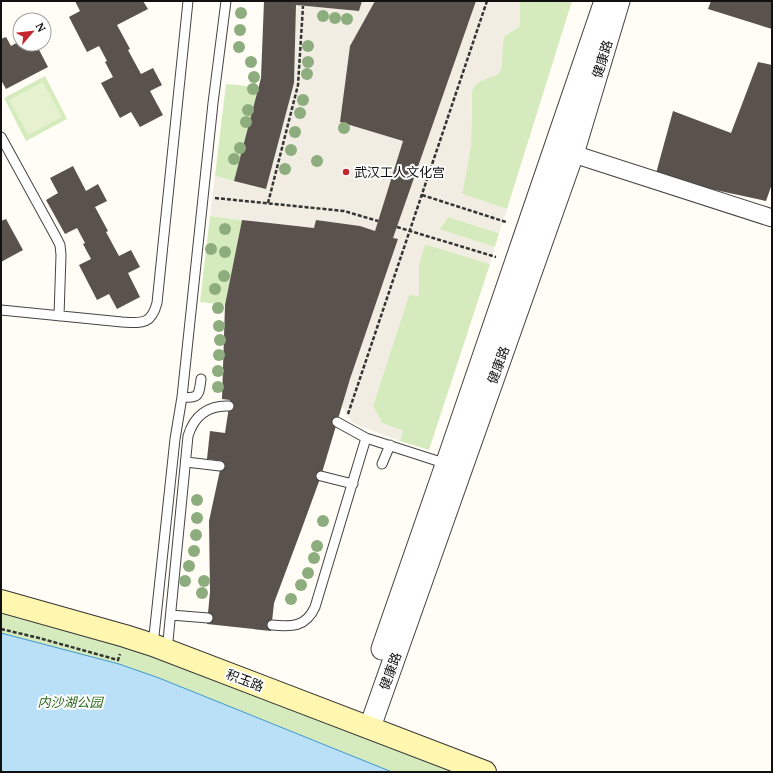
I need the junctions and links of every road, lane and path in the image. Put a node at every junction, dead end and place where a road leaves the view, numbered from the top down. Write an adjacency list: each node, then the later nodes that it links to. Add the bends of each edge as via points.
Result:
1 (188, 1): 19 (lane, via 158,303 153,316 139,323)
2 (226, 1): 10 (lane, via 212,103)
3 (487, 1): 9 (path)
4 (605, 1): 8 (street, 健康路)
5 (619, 1): 8 (street, 健康路)
6 (303, 6): 11 (path, via 298,85)
7 (1, 137): 19 (lane, via 60,245)
8 (564, 151): 12 (street); 28 (street, 健康路); 39 (street, 健康路)
9 (422, 195): 14 (path); 16 (path)
10 (203, 197): 11 (path); 21 (lane)
11 (268, 203): 13 (path, via 344,211)
12 (772, 218)
13 (378, 221)
14 (506, 222)
15 (397, 227): 16 (path)
16 (409, 231): 17 (path); 23 (path)
17 (496, 257)
18 (1, 310): 19 (lane)
19 (60, 316)
20 (201, 379): 21 (lane, via 196,396)
21 (182, 397): 38 (lane, via 175,439)
22 (229, 406): 26 (lane, via 210,409 196,419 188,436)
23 (341, 424): 24 (lane)
24 (366, 438): 25 (lane); 31 (lane)
25 (390, 445): 27 (lane); 28 (lane)
26 (186, 462): 29 (lane); 33 (lane)
27 (382, 464)
28 (446, 464): 39 (street, 健康路)
29 (220, 466)
30 (321, 476): 31 (lane)
31 (352, 484): 35 (lane, via 312,614 306,621 292,626)
32 (1, 602): 37 (main road, 积玉路)
33 (171, 615): 34 (lane); 38 (lane)
34 (208, 618)
35 (272, 625)
36 (1, 629): 37 (path, via 118,660)
37 (125, 636): 38 (main road, 积玉路)
38 (160, 648): 39 (main road, 积玉路)
39 (363, 725): 40 (main road, 积玉路)
40 (485, 772)

